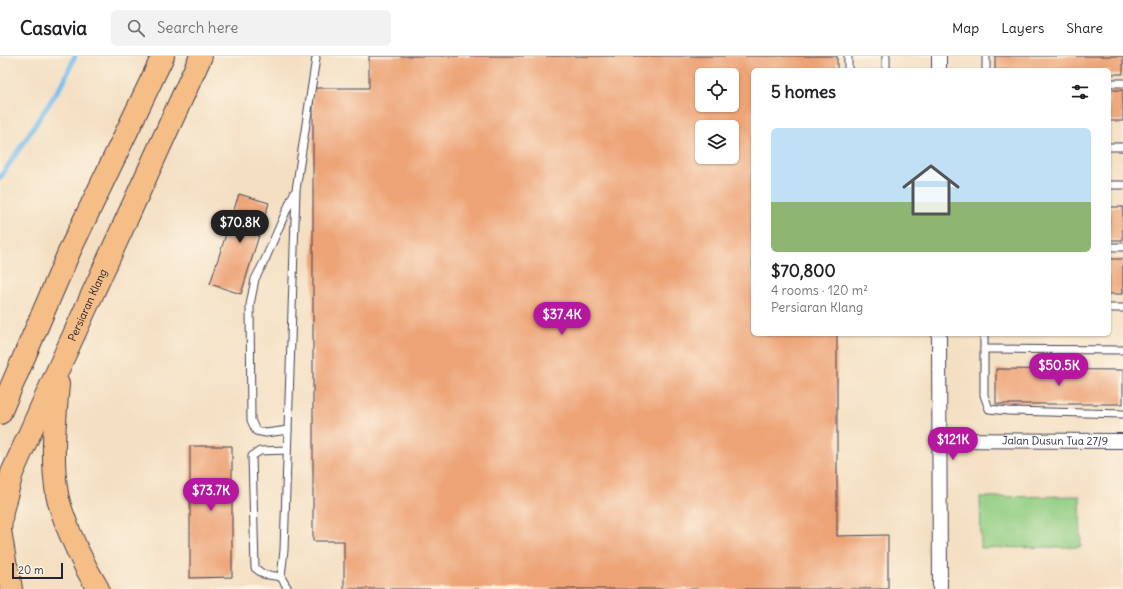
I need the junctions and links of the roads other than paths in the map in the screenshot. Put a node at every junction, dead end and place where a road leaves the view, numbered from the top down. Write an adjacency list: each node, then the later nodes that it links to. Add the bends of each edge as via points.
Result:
1 (163, 56): 21 (main road)
2 (201, 56): 28 (main road, Persiaran Klang)
3 (848, 56): 8 (lane)
4 (886, 56): 9 (lane)
5 (939, 56): 10 (street)
6 (986, 56): 11 (lane)
7 (316, 58): 18 (lane)
8 (848, 68)
9 (886, 68)
10 (939, 68)
11 (986, 68)
12 (1111, 83): 13 (lane)
13 (1123, 83)
14 (1111, 147): 15 (lane)
15 (1123, 147)
16 (1111, 185): 17 (lane)
17 (1123, 185)
18 (296, 190): 32 (lane); 32 (lane, via 255,279 250,305 250,420 256,430 266,433)
19 (1111, 247): 20 (lane)
20 (1123, 247)
21 (70, 250): 29 (main road); 30 (main road)
22 (1111, 308): 23 (lane)
23 (1123, 308)
24 (939, 336): 33 (street)
25 (984, 336): 26 (lane)
26 (984, 349): 27 (lane); 31 (lane, via 984,395 988,409)
27 (1123, 350)
28 (60, 365): 36 (main road, Persiaran Klang, via 12,473 2,511 0,530); 38 (main road, via 54,458 57,494 68,530 84,566)
29 (0, 374)
30 (0, 413)
31 (1123, 414)
32 (288, 430): 35 (lane)
33 (940, 440): 34 (street, Jalan Dusun Tua 27/9); 40 (street)
34 (1123, 441)
35 (287, 450): 37 (lane); 37 (lane, via 260,451 252,456 255,568 262,574)
36 (9, 574)
37 (282, 577): 39 (lane)
38 (98, 589)
39 (288, 589)
40 (940, 589)

